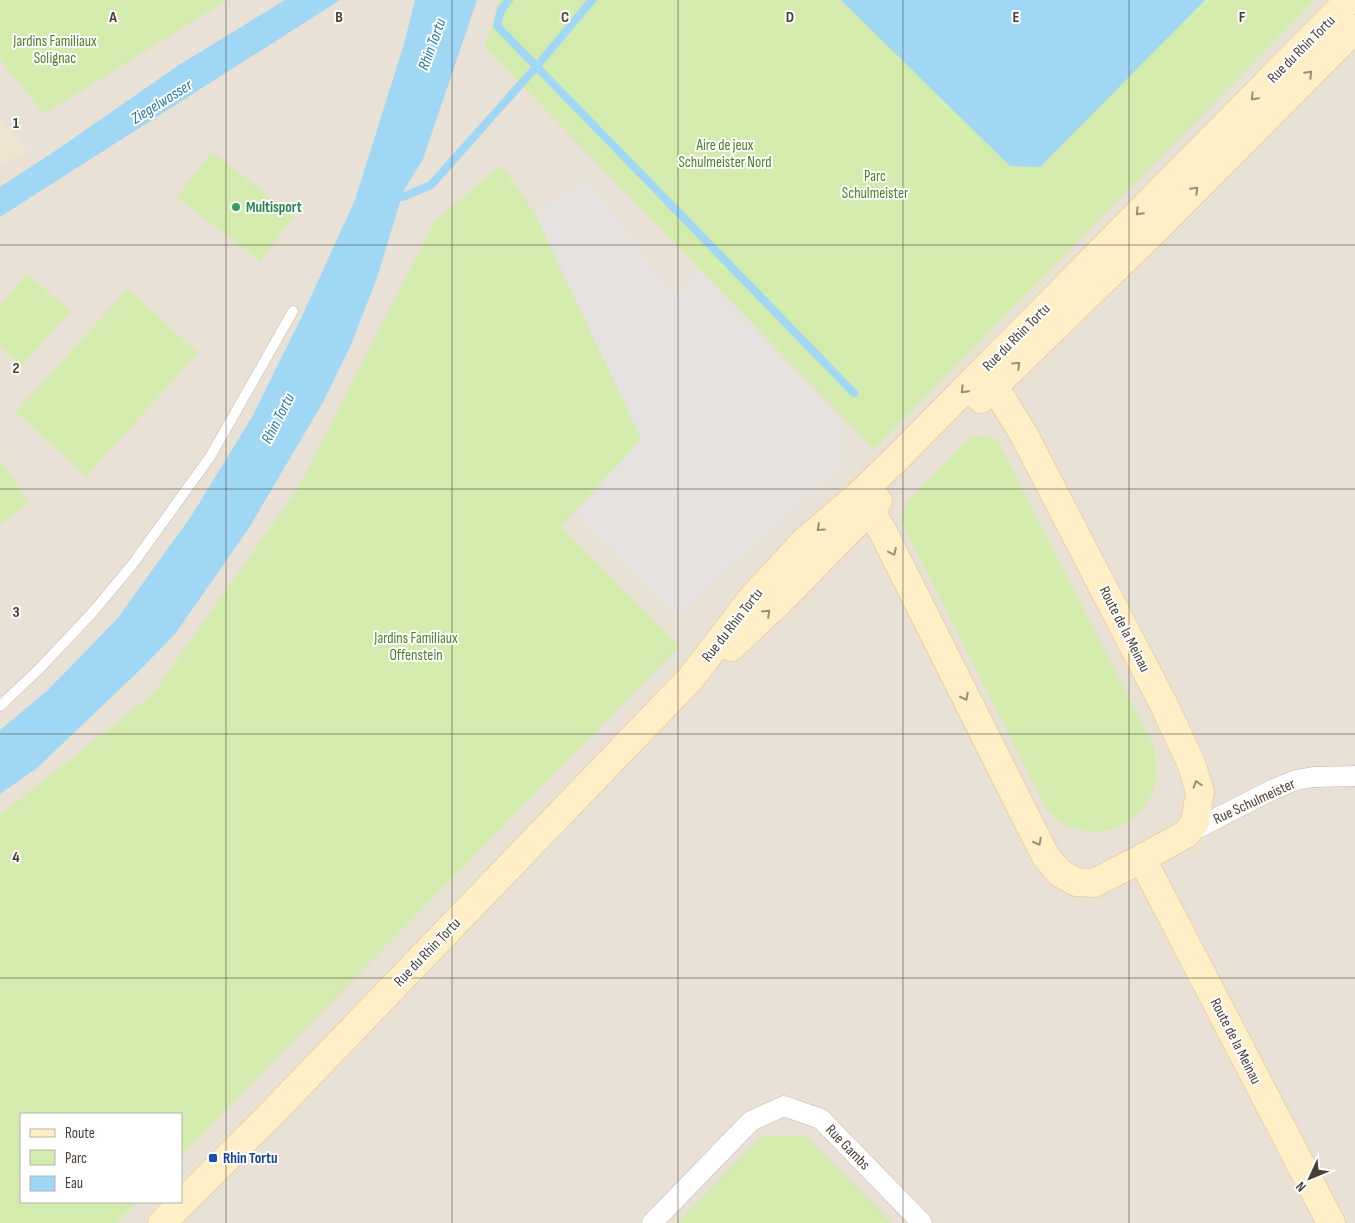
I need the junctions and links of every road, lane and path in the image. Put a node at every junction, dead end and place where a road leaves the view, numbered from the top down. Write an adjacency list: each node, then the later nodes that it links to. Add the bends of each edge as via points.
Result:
1 (1349, 24): 3 (street, Rue du Rhin Tortu, via 1154,230)
2 (293, 311): 5 (lane, via 210,457 132,565 92,613)
3 (989, 379): 4 (street, Rue du Rhin Tortu, via 941,436); 7 (street, Route de la Meinau, one-way to 3, via 1194,822 1200,792 1192,763 1023,433)
4 (863, 503): 8 (street, one-way to 8, via 883,530 1046,857 1060,874 1076,882 1094,883); 9 (street, Rue du Rhin Tortu, via 777,604 690,679 282,1104)
5 (0, 706)
6 (1355, 776): 7 (street, Rue Schulmeister, via 1296,780)
7 (1186, 834): 8 (street)
8 (1142, 859): 12 (street, Route de la Meinau)
9 (162, 1223)
10 (652, 1223): 11 (street, Rue Gambs, via 751,1121 784,1106 821,1119)
11 (922, 1223)
12 (1331, 1223)

